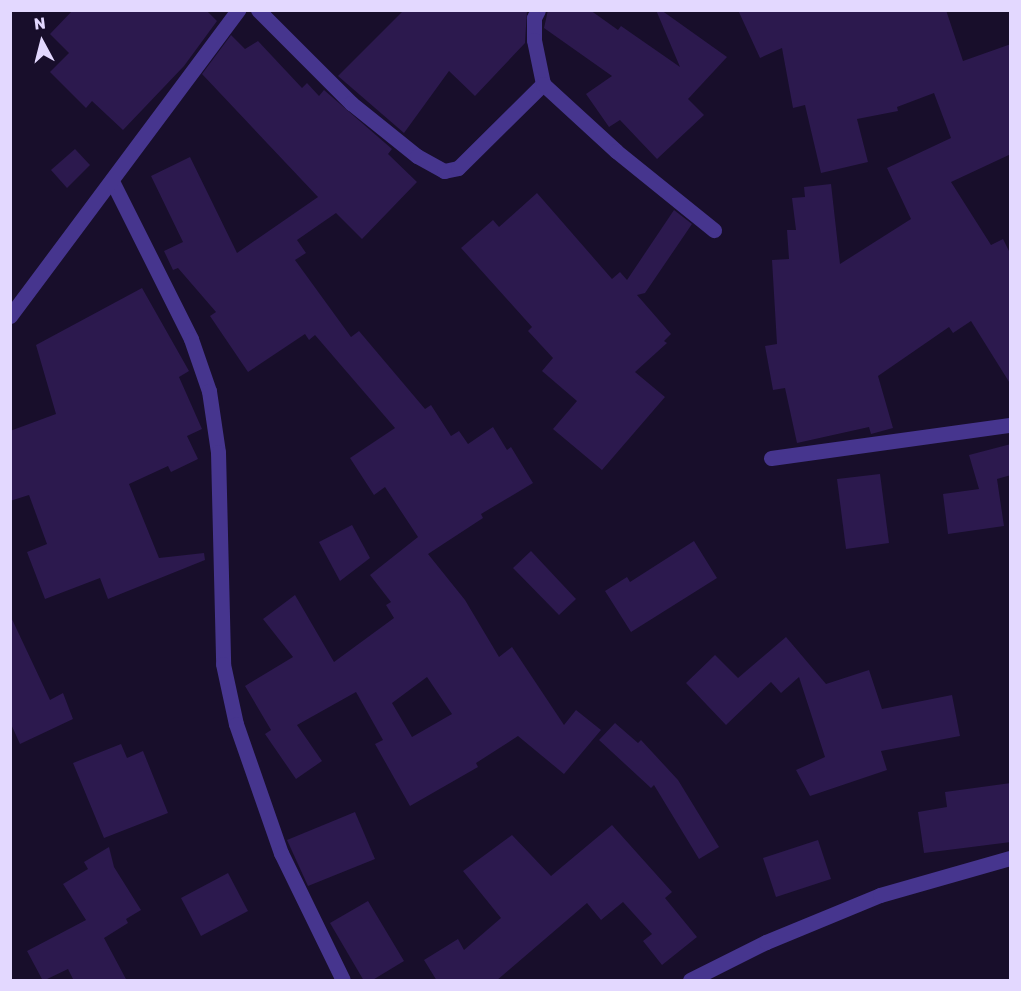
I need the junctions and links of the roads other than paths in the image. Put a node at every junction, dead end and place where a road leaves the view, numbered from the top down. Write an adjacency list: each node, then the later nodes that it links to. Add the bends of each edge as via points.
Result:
1 (238, 10): 5 (street)
2 (258, 10): 4 (street, via 351,103 417,156 444,171 458,168)
3 (538, 10): 4 (street, via 534,40)
4 (543, 84): 6 (street, via 616,151)
5 (113, 183): 7 (street); 11 (street, via 191,339 209,391 218,452 223,663 236,723 281,853)
6 (714, 230)
7 (10, 316)
8 (1011, 425): 9 (street)
9 (771, 458)
10 (1011, 858): 12 (street, via 880,895 766,942)
11 (343, 981)
12 (690, 981)

